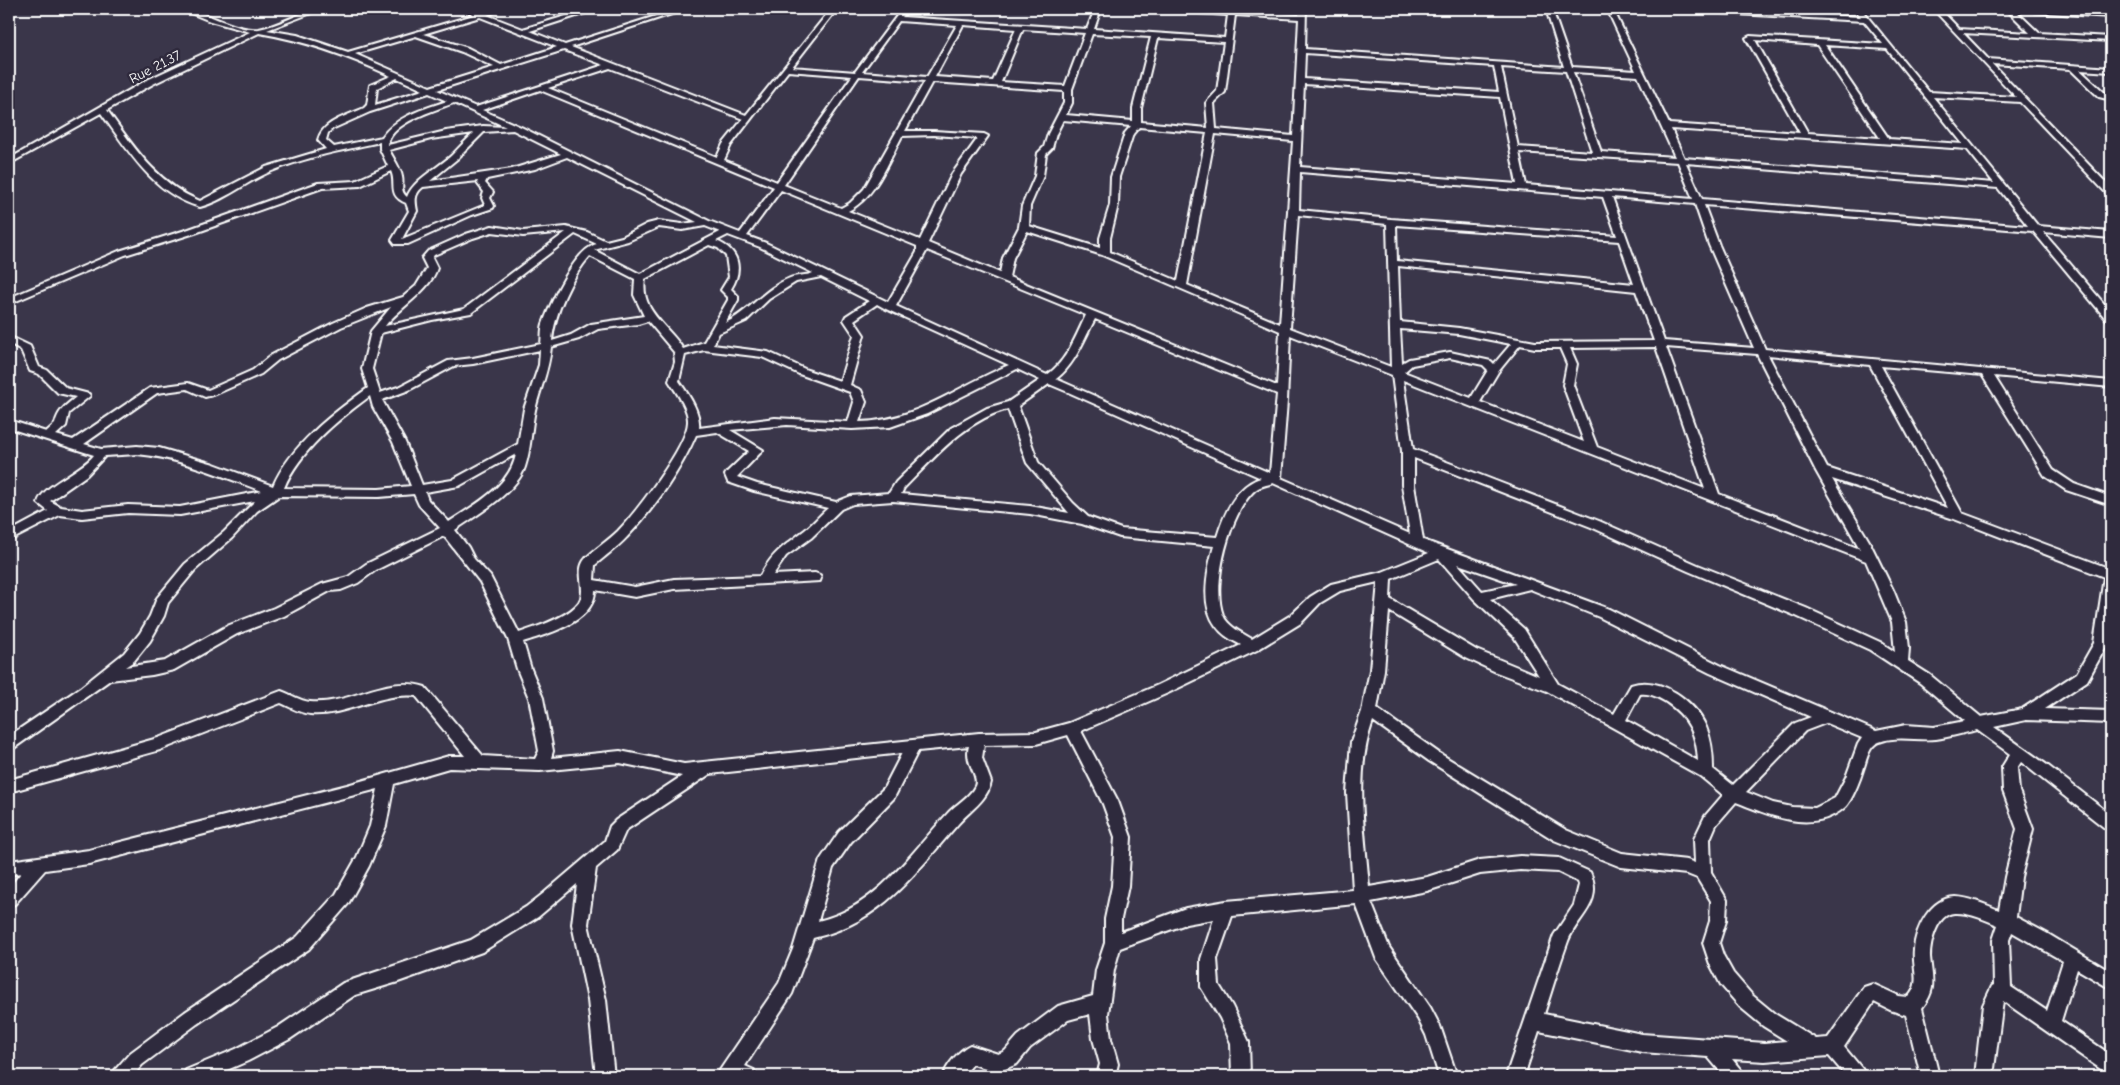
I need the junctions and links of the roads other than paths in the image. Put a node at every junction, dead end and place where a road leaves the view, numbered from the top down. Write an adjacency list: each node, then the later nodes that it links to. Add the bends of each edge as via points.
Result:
1 (184, 9): 30 (street)
2 (319, 9): 30 (street, Rue 21.37)
3 (466, 9): 20 (street)
4 (500, 9): 20 (street)
5 (595, 9): 27 (street)
6 (684, 9): 37 (street)
7 (834, 9): 46 (street)
8 (905, 9): 23 (street)
9 (1098, 9): 28 (street)
10 (1167, 9): 18 (street)
11 (1549, 9): 47 (street)
12 (1610, 9): 50 (street)
13 (1684, 9): 22 (street)
14 (1812, 9): 22 (street)
15 (1858, 9): 24 (street)
16 (1936, 9): 29 (street)
17 (2009, 9): 21 (street); 33 (street)
18 (1232, 11): 19 (street); 35 (street)
19 (1303, 13): 39 (street)
20 (480, 14): 27 (street); 31 (street)
21 (2111, 15)
22 (1818, 16): 24 (street)
23 (899, 18): 25 (street); 49 (street)
24 (1866, 19): 38 (street)
25 (961, 23): 26 (street); 52 (street)
26 (1020, 27): 28 (street); 54 (street)
27 (523, 31): 37 (street)
28 (1090, 31): 32 (street); 56 (street)
29 (1957, 31): 33 (street); 41 (street)
30 (256, 32): 40 (street, via 294,37); 63 (street, Rue 21.37)
31 (416, 34): 40 (street); 44 (street, via 465,50)
32 (1156, 35): 35 (street); 68 (street)
33 (2037, 35): 34 (street)
34 (2111, 39)
35 (1227, 40): 72 (street, via 1221,92 1210,103)
36 (1819, 42): 38 (street); 74 (street, via 1750,38); 77 (street)
37 (562, 46): 43 (street); 44 (street)
38 (1889, 47): 58 (street)
39 (1301, 51): 42 (street); 53 (street)
40 (348, 54): 51 (street)
41 (1986, 62): 45 (street); 61 (street)
42 (1497, 64): 47 (street); 59 (street)
43 (610, 65): 55 (street); 67 (street)
44 (499, 66): 57 (street)
45 (2072, 67): 48 (street); 60 (street, via 2102,95)
46 (787, 69): 49 (street); 67 (street)
47 (1569, 69): 50 (street); 83 (street)
48 (2111, 70)
49 (858, 73): 52 (street); 91 (street)
50 (1641, 74): 69 (street)
51 (396, 76): 57 (street); 64 (street, via 373,87)
52 (930, 78): 54 (street); 73 (street)
53 (1300, 81): 59 (street); 75 (street)
54 (996, 84): 56 (street)
55 (540, 88): 65 (street); 85 (street)
56 (1068, 89): 66 (street, via 1068,103)
57 (428, 90): 62 (street); 64 (street)
58 (1928, 94): 61 (street); 78 (street)
59 (1503, 95): 80 (street)
60 (2111, 98)
61 (2023, 100): 94 (street)
62 (453, 101): 65 (street); 76 (street, via 404,120)
63 (102, 108): 81 (street, via 154,177 177,194 200,204 269,169); 86 (street, Rue 21.37)
64 (368, 110): 81 (street, via 324,132 322,140)
65 (474, 111): 71 (street)
66 (1062, 117): 68 (street); 102 (street, via 1048,148 1042,153 1039,176 1026,206)
67 (747, 118): 85 (street, via 727,144)
68 (1137, 124): 72 (street); 113 (street, via 1129,133 1115,177 1114,205 1105,238)
69 (1666, 126): 74 (street); 84 (street)
70 (483, 128): 71 (street); 79 (street, via 430,135); 90 (street)
71 (518, 129): 82 (street)
72 (1212, 130): 75 (street); 118 (street)
73 (899, 134): 98 (street, via 868,190 853,205); 111 (street, via 934,132 984,136 966,155)
74 (1804, 136): 77 (street)
75 (1296, 138): 88 (street)
76 (385, 139): 79 (street); 81 (street)
77 (1886, 141): 78 (street)
78 (1970, 147): 92 (street)
79 (384, 149): 87 (street)
80 (1514, 149): 83 (street); 93 (street)
81 (332, 150)
82 (567, 154): 89 (street, via 514,172); 101 (street)
83 (1597, 154): 84 (street)
84 (1681, 160): 92 (street); 97 (street)
85 (719, 161): 91 (street)
86 (9, 162)
87 (392, 167): 96 (street, via 398,177 397,190 402,198); 122 (street, via 357,184 321,184 122,253)
88 (1294, 169): 93 (street); 99 (street)
89 (485, 176): 90 (street); 96 (street, via 481,183 489,192 486,198 490,206 400,243 397,240 413,212)
90 (419, 185): 96 (street, via 411,194)
91 (779, 186): 98 (street); 107 (street)
92 (2001, 186): 103 (street)
93 (1522, 188): 95 (street)
94 (2111, 193)
95 (1607, 195): 97 (street); 108 (street)
96 (410, 201)
97 (1699, 202): 103 (street); 137 (street, via 1714,245)
98 (841, 211): 111 (street)
99 (1294, 212): 100 (street); 128 (street)
100 (1391, 222): 108 (street); 114 (street)
101 (706, 223): 105 (street); 110 (street, via 682,227 654,224)
102 (1024, 227): 113 (street); 117 (street, via 1008,258)
103 (2036, 229): 106 (street); 126 (street)
104 (573, 231): 110 (street); 120 (street, via 558,228 524,233 494,229 473,236 427,256 431,272); 129 (street, via 467,311 432,316)
105 (728, 231): 107 (street); 109 (street)
106 (2111, 235)
107 (742, 236): 115 (street)
108 (1623, 239): 119 (street)
109 (710, 242): 116 (street); 130 (street, via 730,253 734,277 726,290 733,300)
110 (604, 244): 112 (street)
111 (922, 244): 117 (street); 123 (street, via 922,252)
112 (588, 251): 116 (street); 134 (street, via 575,266 548,325)
113 (1105, 253): 118 (street)
114 (1392, 263): 119 (street); 127 (street)
115 (821, 273): 121 (street); 130 (street, via 793,280 766,297 742,319)
116 (640, 278): 125 (street, via 641,305)
117 (1004, 278): 124 (street)
118 (1182, 286): 128 (street)
119 (1640, 288): 133 (street)
120 (406, 299): 129 (street); 156 (street, via 371,310 337,326 274,358 257,372 212,392 205,394 188,386 154,390)
121 (877, 300): 123 (street); 146 (street, via 849,320 859,335 858,348)
122 (9, 301)
123 (890, 307): 140 (street)
124 (1092, 314): 144 (street, via 1067,362); 147 (street)
125 (649, 317): 134 (street, via 591,328 575,337); 138 (street)
126 (2111, 318)
127 (1395, 325): 132 (street, via 1459,331); 143 (street)
128 (1285, 329): 143 (street); 147 (street)
129 (376, 331): 148 (street, via 367,361)
130 (716, 331): 136 (street)
131 (9, 339): 155 (street, via 26,348 34,369 43,372 59,388 85,396 65,411 60,426)
132 (1517, 342): 135 (street); 141 (street)
133 (1660, 344): 135 (street); 137 (street); 165 (street)
134 (546, 345): 148 (street, via 452,363 405,388); 157 (street)
135 (1564, 346): 158 (street, via 1572,364 1568,385)
136 (705, 347): 138 (street); 146 (street, via 764,354)
137 (1761, 351): 139 (street); 161 (street)
138 (680, 353): 154 (street, via 674,381 695,422)
139 (1874, 361): 142 (street); 170 (street)
140 (1018, 365): 144 (street); 152 (street, via 987,377 908,418 871,426)
141 (1494, 370): 143 (street, via 1487,363 1450,355 1409,362); 149 (street)
142 (1986, 371): 145 (street); 167 (street, via 2049,473 2070,487)
143 (1396, 372): 149 (street); 159 (street)
144 (1049, 379): 150 (street); 162 (street)
145 (2111, 384)
146 (844, 386): 152 (street, via 859,396)
147 (1282, 392): 162 (street)
148 (374, 393): 163 (street); 164 (street, via 334,416 300,454)
149 (1474, 403): 158 (street)
150 (1012, 405): 166 (street, via 991,410 955,430 900,485); 171 (street, via 1033,463)
151 (9, 424): 155 (street)
152 (853, 425): 153 (street, via 786,421)
153 (719, 429): 154 (street); 168 (street, via 757,450 731,475 732,479)
154 (692, 432): 182 (street, via 678,458 626,531 589,563)
155 (47, 437): 156 (street)
156 (76, 444): 160 (street)
157 (524, 445): 163 (street, via 455,482); 172 (street, via 519,468 511,480)
158 (1592, 449): 165 (street)
159 (1408, 450): 175 (street, via 1408,485); 188 (street, via 1595,524 1801,612 1875,646)
160 (100, 453): 164 (street, via 159,452); 169 (street, via 88,469 45,498 44,503)
161 (1822, 471): 170 (street); 177 (street)
162 (1275, 478): 174 (street, via 1248,489 1232,511); 175 (street)
163 (418, 488): 164 (street, via 379,493); 172 (street, via 423,502)
164 (276, 492): 169 (street, via 180,511 128,510 82,514); 189 (street, via 253,508 190,568 162,601 145,637 129,657)
165 (1714, 497): 177 (street)
166 (893, 498): 168 (street, via 851,500); 171 (street, via 1005,506)
167 (2111, 501)
168 (837, 506): 181 (street, via 774,562)
169 (58, 511): 173 (street)
170 (1958, 516): 178 (street)
171 (1084, 520): 174 (street, via 1140,536)
172 (448, 529): 186 (street, via 485,579); 189 (street, via 352,580 327,587 278,612 232,630 169,666)
173 (9, 536)
174 (1220, 542): 187 (street, via 1214,587 1217,617 1225,628)
175 (1417, 542): 176 (street)
176 (1442, 553): 179 (street); 183 (street); 184 (street)
177 (1871, 558): 188 (street, via 1900,622)
178 (2111, 575): 192 (street, via 2101,643 2082,677)
179 (1385, 576): 185 (street); 187 (street, via 1325,592 1296,619)
180 (815, 578): 181 (street)
181 (764, 580): 182 (street, via 674,584 635,592)
182 (587, 584): 186 (street, via 588,599 584,607 547,628)
183 (1531, 584): 184 (street); 193 (street, via 1604,614 1716,669)
184 (1479, 596): 190 (street, via 1519,633)
185 (1383, 601): 190 (street, via 1471,654); 191 (street, via 1377,670)
186 (515, 639): 204 (street, via 536,698 544,735 546,752)
187 (1252, 646): 197 (street)
188 (1901, 663): 196 (street)
189 (107, 675): 200 (street)
190 (1554, 689): 195 (street)
191 (1369, 711): 214 (street, via 1434,757 1560,835 1621,860 1687,867); 215 (street, via 1358,742 1355,793)
192 (2026, 714): 194 (street); 196 (street)
193 (1826, 717): 198 (street); 209 (street, via 1800,727)
194 (2111, 717)
195 (1617, 723): 206 (street); 206 (street, via 1636,689 1646,687 1675,700 1693,715 1705,742)
196 (1979, 724): 198 (street, via 1934,733 1906,731); 202 (street)
197 (1072, 728): 199 (street, via 1036,738); 220 (street, via 1110,801 1124,837)
198 (1875, 737): 209 (street, via 1865,744 1840,803 1816,815 1772,809)
199 (979, 739): 201 (street); 219 (street, via 975,760 984,779 982,790 959,811 888,892 867,908 823,929)
200 (9, 744)
201 (913, 747): 205 (street); 219 (street, via 889,793 844,837 826,865)
202 (2020, 753): 210 (street); 218 (street, via 2009,767 2011,791 2025,829 2013,877)
203 (479, 762): 204 (street); 207 (street, via 449,762); 208 (street, via 420,691 395,689 349,702 309,708 281,697 160,744)
204 (540, 765): 205 (street, via 620,757 684,770)
205 (707, 768): 212 (street, via 621,825 611,845)
206 (1705, 772): 209 (street)
207 (387, 780): 211 (street, via 89,857); 233 (street, via 378,826 342,899 303,942 191,1018 136,1059)
208 (9, 786)
209 (1734, 794): 214 (street, via 1721,806 1702,839)
210 (2111, 824)
211 (41, 863): 213 (street); 216 (street)
212 (588, 865): 234 (street, via 532,912 476,946 349,989 284,1033); 235 (street, via 580,924 597,1000)
213 (9, 868)
214 (1703, 873): 230 (street, via 1719,900 1718,921 1711,943 1727,979 1769,1020)
215 (1361, 896): 217 (street); 226 (street, via 1427,884 1480,867 1520,863 1560,865 1584,877 1586,885 1582,908 1562,935); 240 (street, via 1382,952 1434,1032)
216 (9, 899)
217 (1226, 909): 220 (street, via 1186,916); 239 (street, via 1209,959 1210,987 1240,1042)
218 (2008, 922): 221 (street); 223 (street, via 2001,940); 225 (street, via 1954,904 1938,912 1923,940 1921,953 1925,988)
219 (807, 931): 232 (street, via 786,988)
220 (1113, 942): 224 (street)
221 (2072, 958): 222 (street); 227 (street)
222 (2111, 981)
223 (2003, 991): 227 (street); 245 (street, via 1998,992 1992,1005)
224 (1101, 1003): 237 (street, via 1064,1012 1024,1042 1011,1058 998,1063 970,1054); 238 (street, via 1102,1039 1109,1064)
225 (1912, 1005): 228 (street, via 1900,1005 1873,992); 244 (street)
226 (1534, 1021): 229 (street, via 1642,1043); 241 (street)
227 (2052, 1025): 231 (street)
228 (1833, 1047): 230 (street); 243 (street)
229 (1712, 1048): 230 (street, via 1764,1052); 242 (street)
230 (1813, 1048)
231 (2111, 1066)
232 (728, 1074): 236 (street)
233 (121, 1076)
234 (192, 1076)
235 (605, 1076)
236 (748, 1076)
237 (952, 1076)
238 (1106, 1076)
239 (1241, 1076)
240 (1448, 1076)
241 (1515, 1076)
242 (1735, 1076)
243 (1856, 1076)
244 (1930, 1076)
245 (1984, 1076)

